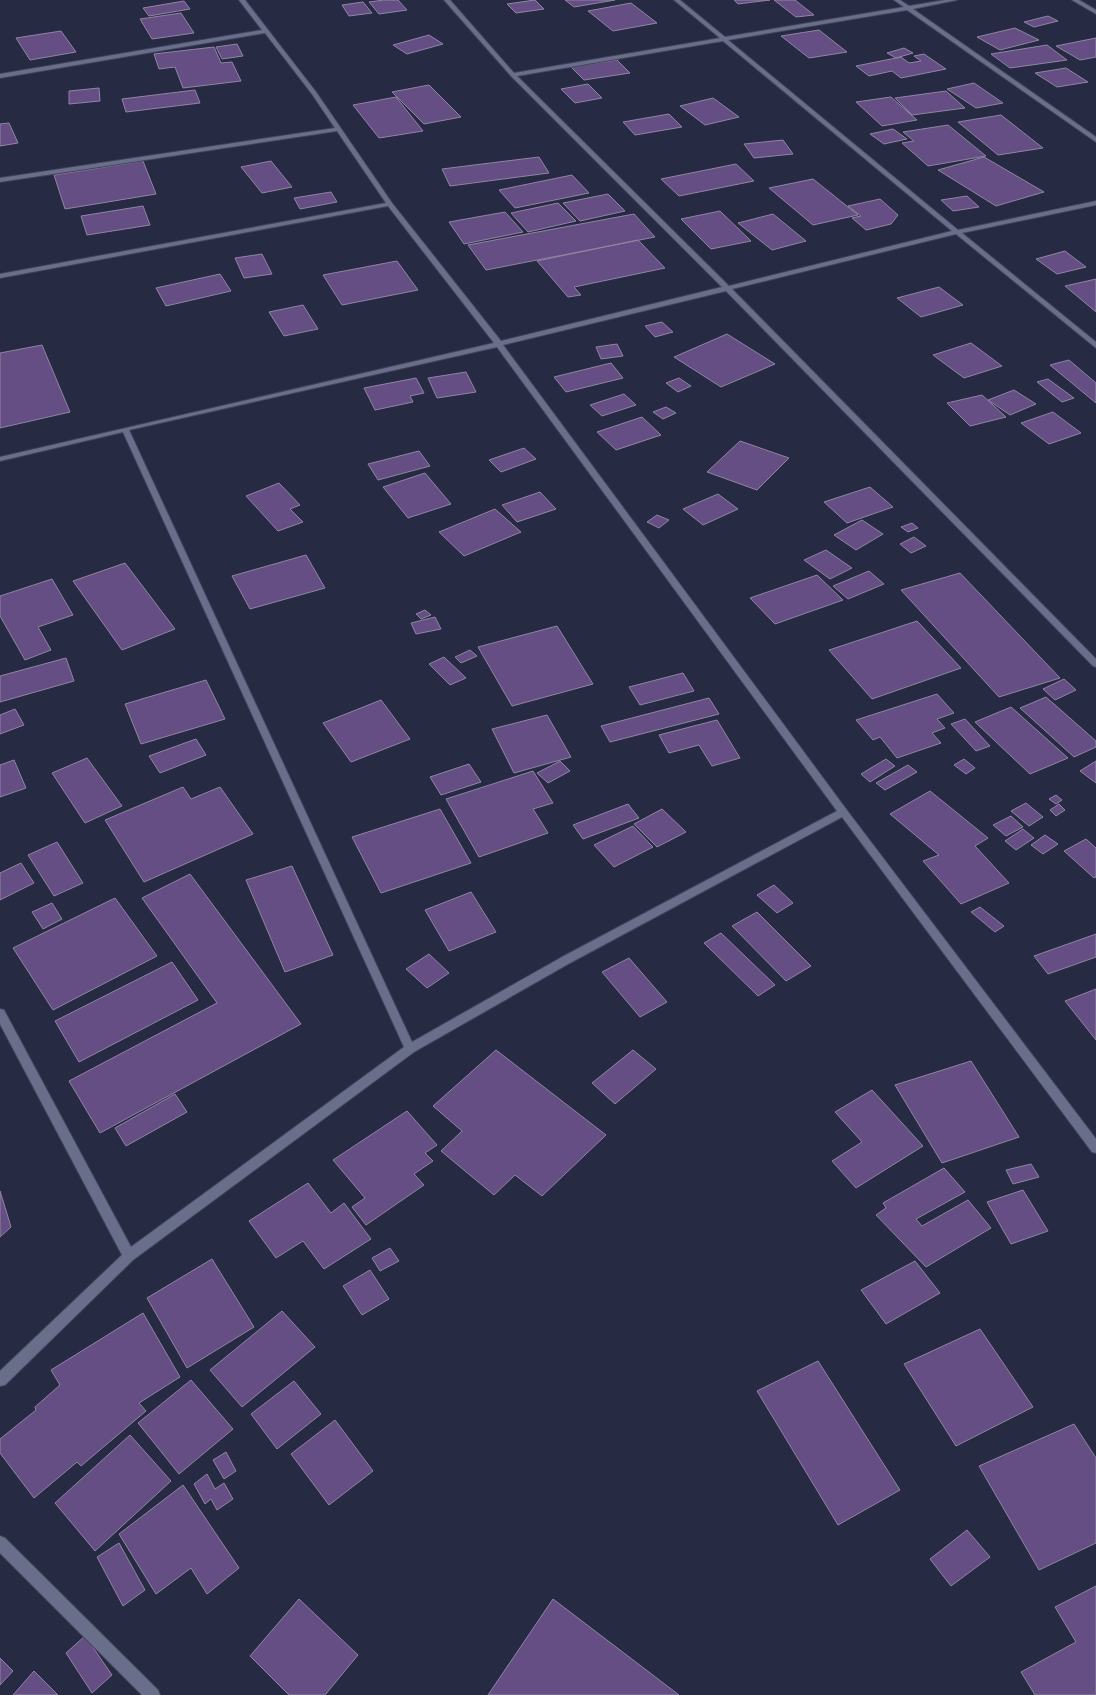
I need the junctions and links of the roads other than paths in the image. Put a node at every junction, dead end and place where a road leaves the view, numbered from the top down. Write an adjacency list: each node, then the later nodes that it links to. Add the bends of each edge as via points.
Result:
1 (242, 0): 9 (street)
2 (447, 0): 11 (street)
3 (677, 0): 10 (street)
4 (897, 0): 7 (street)
5 (954, 0): 7 (street)
6 (1075, 0): 8 (street)
7 (909, 8): 10 (street); 14 (street)
8 (1096, 12)
9 (265, 31): 12 (street); 13 (street)
10 (723, 39): 11 (street); 18 (street)
11 (513, 75): 20 (street)
12 (0, 76)
13 (340, 129): 15 (street); 17 (street)
14 (1096, 140)
15 (0, 180)
16 (1096, 203): 18 (street)
17 (390, 204): 19 (street); 21 (street)
18 (957, 232): 20 (street); 22 (street)
19 (0, 276)
20 (726, 287): 21 (street); 25 (street)
21 (498, 344): 23 (street); 26 (street)
22 (1096, 346)
23 (125, 429): 24 (street); 28 (street)
24 (0, 459)
25 (1096, 664)
26 (843, 812): 28 (street, via 566,960); 29 (street)
27 (0, 1013): 30 (street)
28 (410, 1049): 30 (street)
29 (1096, 1148)
30 (129, 1256): 31 (street)
31 (0, 1380)
32 (0, 1543): 33 (street)
33 (153, 1695)

